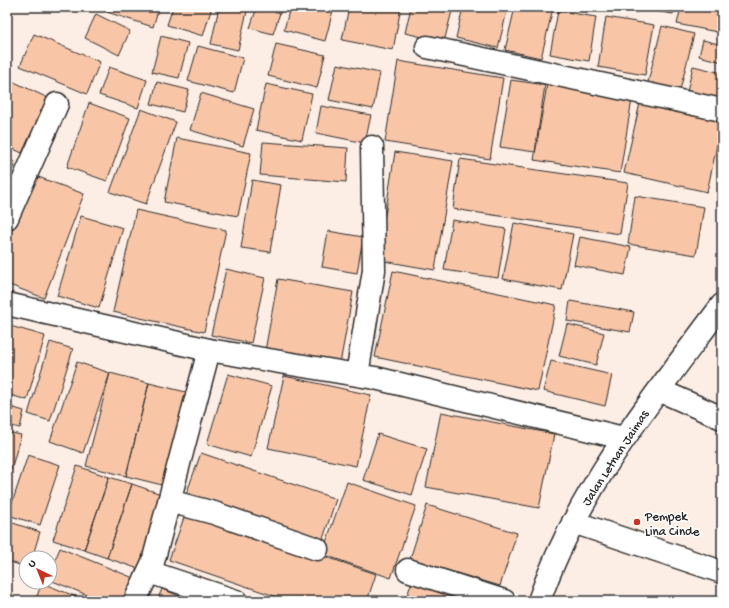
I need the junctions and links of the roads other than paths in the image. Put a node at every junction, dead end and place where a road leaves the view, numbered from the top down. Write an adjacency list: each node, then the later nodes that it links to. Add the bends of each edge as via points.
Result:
1 (427, 47): 3 (street)
2 (56, 104): 5 (street)
3 (722, 110)
4 (372, 147): 9 (street, via 374,270)
5 (7, 218)
6 (7, 304): 8 (street)
7 (722, 305): 10 (street, Jalan Letnan Jaimas)
8 (208, 350): 9 (street); 13 (street)
9 (357, 375): 12 (street)
10 (659, 390): 11 (street); 12 (street, Jalan Letnan Jaimas)
11 (722, 418)
12 (623, 438): 14 (street, Jalan Letnan Jaimas)
13 (169, 501): 15 (street, via 214,513); 17 (street)
14 (573, 522): 18 (street); 22 (street, Jalan Letnan Jaimas)
15 (317, 549)
16 (408, 570): 21 (street)
17 (149, 572): 19 (street); 20 (street)
18 (722, 572)
19 (135, 601)
20 (236, 601)
21 (504, 601)
22 (539, 601)

